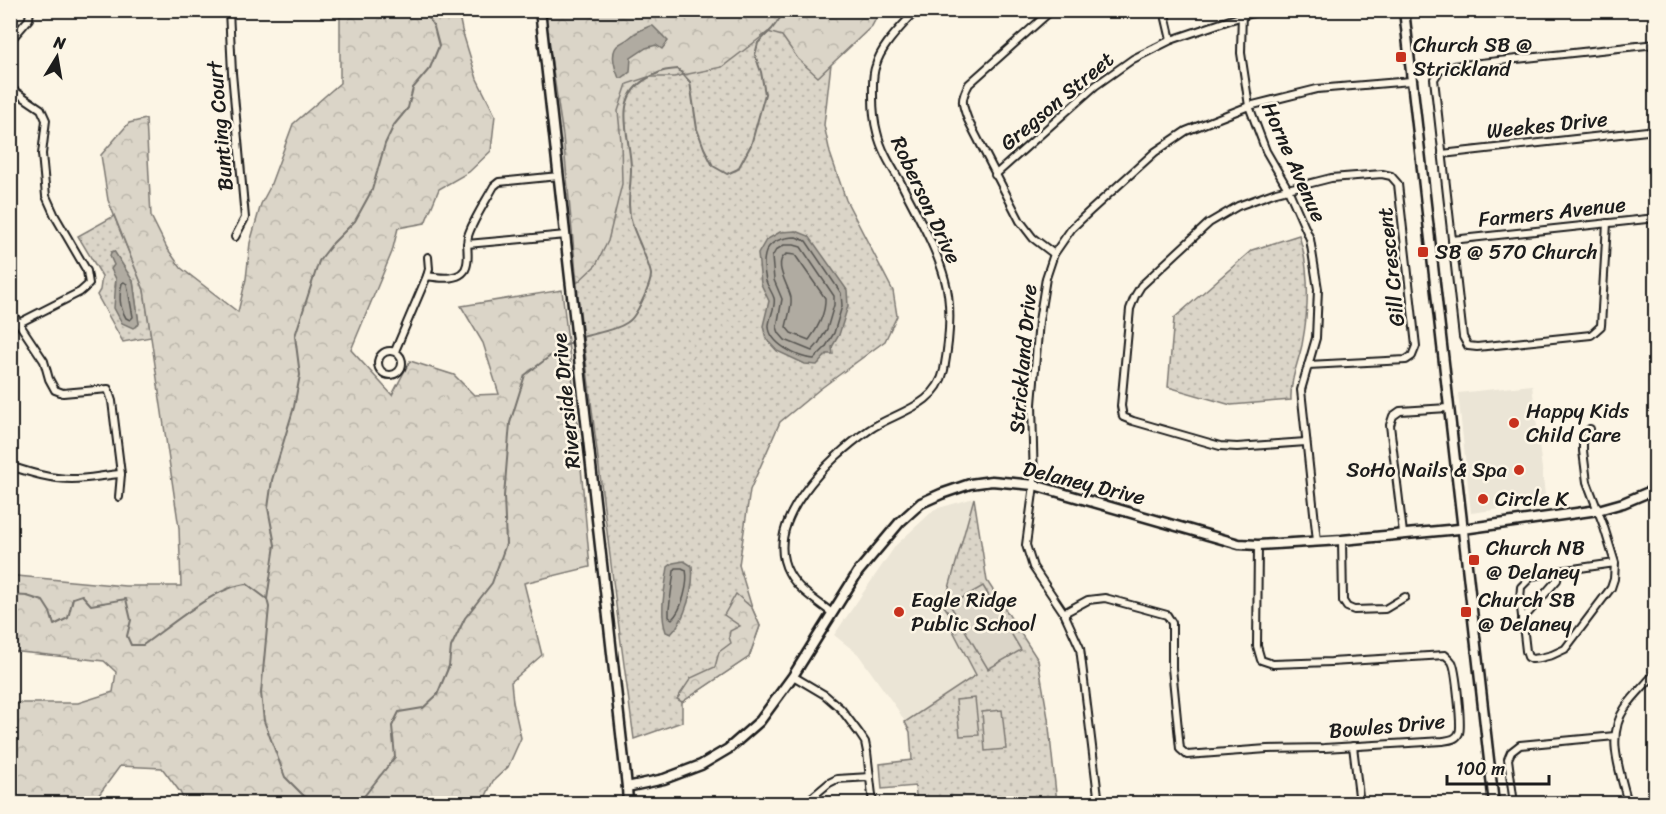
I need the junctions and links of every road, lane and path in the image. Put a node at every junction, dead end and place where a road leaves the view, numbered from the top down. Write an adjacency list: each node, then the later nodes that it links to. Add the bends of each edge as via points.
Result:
1 (30, 10): 11 (street, via 29,19)
2 (229, 10): 24 (street, Bunting Court, via 245,218)
3 (540, 10): 19 (street, Riverside Drive)
4 (916, 10): 51 (street, Roberson Drive, via 876,63 873,107 876,132 884,152 946,282 949,303 944,371 939,385 920,404 870,429 840,453 791,513 782,538 788,572 799,588)
5 (1052, 10): 18 (street, via 969,84 964,94 962,103 968,120)
6 (1164, 10): 10 (street)
7 (1263, 10): 9 (street, Gregson Street)
8 (1404, 10): 13 (street)
9 (1242, 13): 10 (street, Gregson Street); 15 (street, Horne Avenue, via 1242,61)
10 (1171, 40): 18 (street, Gregson Street, via 1133,59 1095,86)
11 (10, 41)
12 (1656, 44): 17 (street, via 1440,70 1434,79)
13 (1411, 81): 15 (street, Strickland Drive, via 1317,89); 34 (street)
14 (10, 88): 31 (street, via 41,110 46,120 42,154 46,196 87,271 89,284)
15 (1249, 106): 20 (street, Horne Avenue, via 1266,151); 27 (street, Strickland Drive, via 1186,131 1155,152 1072,228)
16 (1656, 130): 17 (street, Weekes Drive)
17 (1442, 154): 25 (street)
18 (995, 175): 27 (street, via 1020,221 1033,238)
19 (559, 176): 23 (street, Riverside Drive); 26 (street, via 499,182)
20 (1288, 189): 33 (street, Horne Avenue, via 1311,238 1318,289 1316,338); 33 (street, Gill Crescent, via 1331,178 1382,174 1391,176 1398,184 1400,195 1416,346 1412,356 1406,360); 36 (street, via 1238,206 1209,223 1141,286 1130,309 1121,406 1123,417 1220,446)
21 (1656, 218): 22 (street, Farmers Avenue)
22 (1607, 223): 25 (street, Farmers Avenue); 25 (street, via 1601,326 1591,335 1468,346 1462,337)
23 (566, 235): 26 (street); 59 (street, Riverside Drive)
24 (235, 237)
25 (1452, 240)
26 (467, 244): 29 (street, via 467,264 462,274)
27 (1054, 254): 39 (street, Strickland Drive, via 1039,321 1032,404)
28 (428, 257): 29 (street)
29 (427, 276): 32 (street)
30 (10, 310): 31 (street)
31 (19, 322): 38 (street, via 44,361 55,390 63,393 108,389)
32 (395, 351): 32 (street, via 385,351 378,358 378,368 385,374 394,374 401,368 401,358)
33 (1308, 365): 36 (street, Horne Avenue, via 1301,390)
34 (1448, 408): 43 (street); 44 (street, via 1400,411 1393,416 1390,425)
35 (1590, 429): 42 (street, via 1583,440 1583,451 1587,482)
36 (1306, 442): 46 (street, Horne Avenue)
37 (10, 466): 38 (street, via 57,478)
38 (121, 474): 41 (street)
39 (1034, 485): 47 (street, Delaney Drive, via 1239,544); 51 (street, Delaney Drive, via 992,481 970,484 921,504 900,522 858,572); 52 (street, Strickland Drive, via 1026,535 1028,555)
40 (1656, 489): 42 (street, Delaney Drive)
41 (119, 496)
42 (1598, 510): 43 (street, Delaney Drive); 48 (street)
43 (1462, 528): 44 (street, Delaney Drive); 65 (street)
44 (1403, 533): 45 (street, Delaney Drive)
45 (1342, 540): 46 (street, Delaney Drive); 50 (street, via 1343,601 1347,607 1385,609)
46 (1317, 541): 47 (street, Delaney Drive)
47 (1258, 544): 57 (street, Bowles Drive, via 1257,646 1261,660 1273,664 1445,655 1452,661 1460,724 1454,739)
48 (1616, 563): 49 (street); 53 (street, via 1611,588 1565,649 1540,658 1528,657)
49 (1559, 571): 53 (street, via 1557,580); 53 (street, via 1532,576 1521,587)
50 (1405, 597)
51 (832, 613): 55 (street, Delaney Drive)
52 (1064, 613): 57 (street, Bowles Drive, via 1088,600 1106,598 1167,615 1172,623 1180,749 1187,755); 63 (street, Strickland Drive, via 1080,648)
53 (1522, 620)
54 (1655, 673): 56 (street, via 1624,709)
55 (793, 676): 58 (street, via 825,695 859,732 866,742); 59 (street, Delaney Drive, via 760,721 728,749 679,774)
56 (1615, 736): 66 (street, via 1520,745 1508,759); 67 (street)
57 (1353, 746): 64 (street)
58 (870, 777): 61 (street, via 837,779); 62 (street)
59 (627, 787): 60 (street, Riverside Drive)
60 (628, 804)
61 (804, 804)
62 (873, 804)
63 (1099, 804)
64 (1360, 804)
65 (1494, 804)
66 (1514, 804)
67 (1628, 804)

